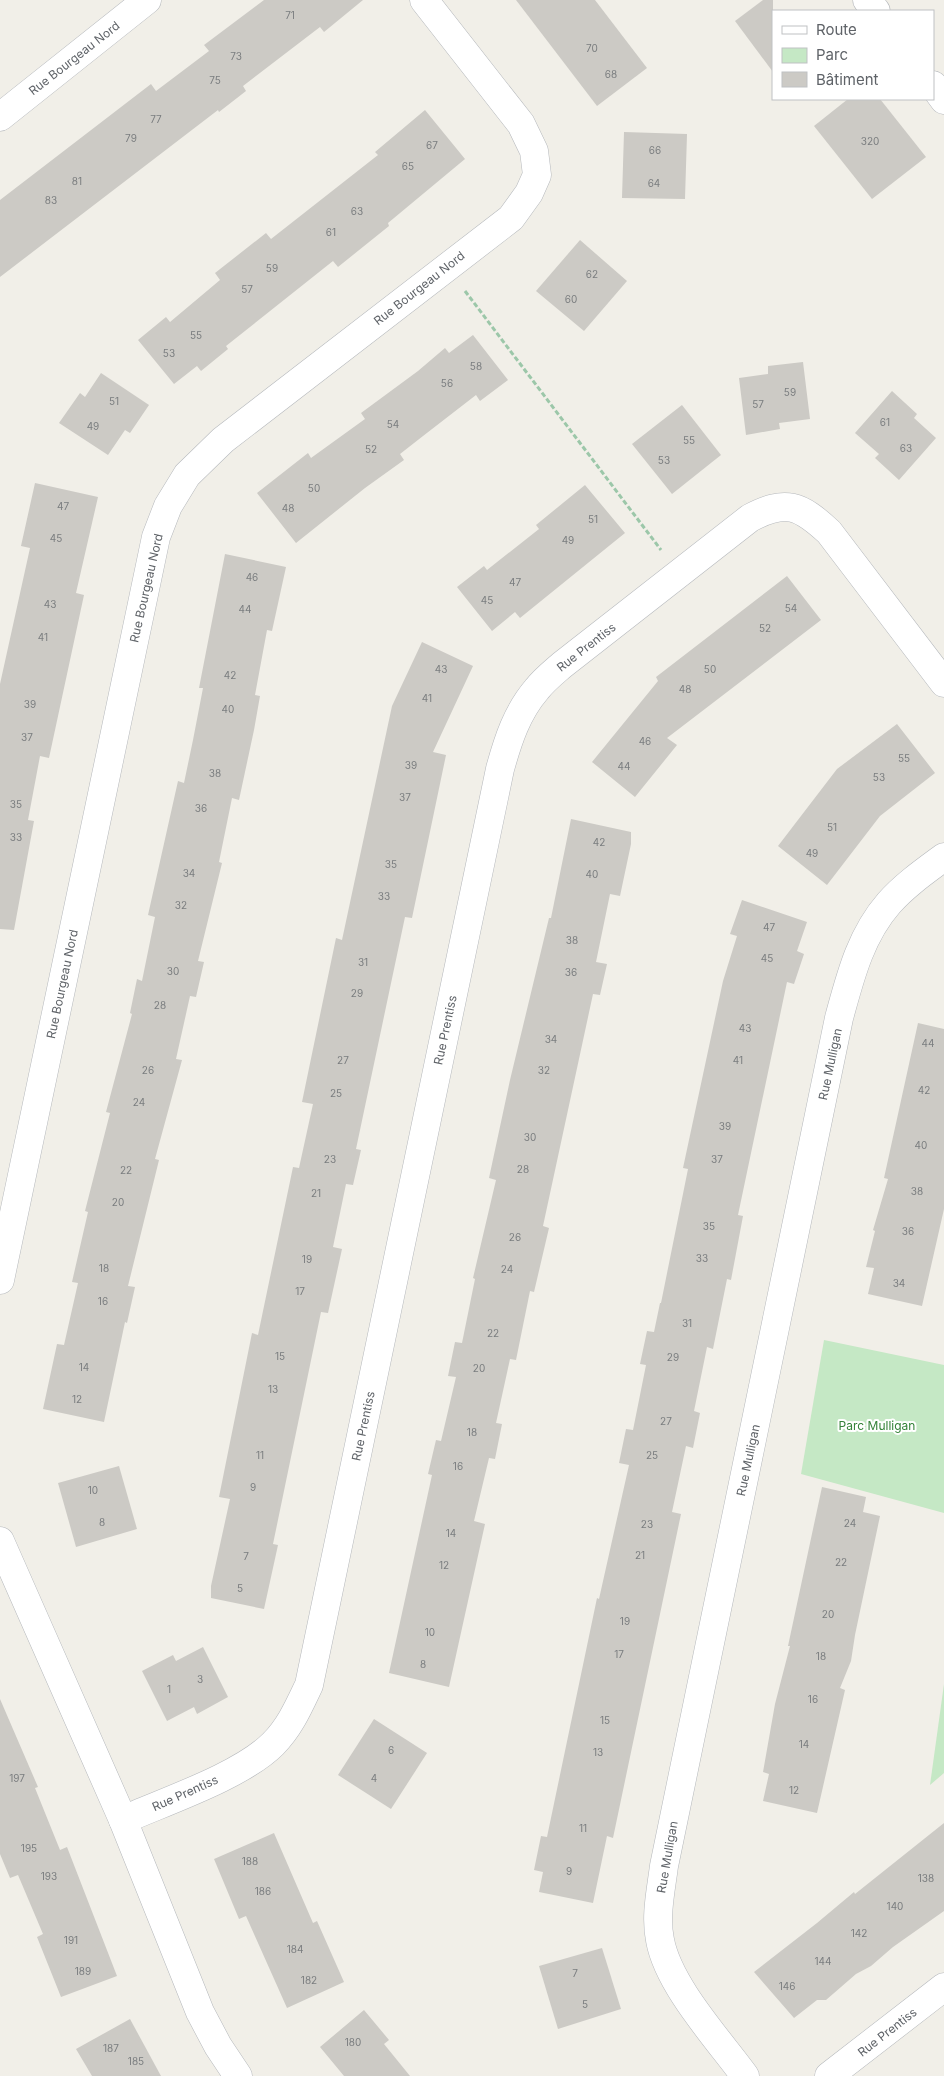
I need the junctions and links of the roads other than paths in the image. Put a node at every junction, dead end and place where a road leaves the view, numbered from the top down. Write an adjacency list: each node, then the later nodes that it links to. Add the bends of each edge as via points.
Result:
1 (147, 0): 7 (street, Rue Bourgeau Nord)
2 (424, 0): 10 (street, Rue Bourgeau Nord, via 521,124 534,151 537,175 529,194 511,218 223,440 187,475 168,506 154,546)
3 (867, 0): 4 (street)
4 (875, 10)
5 (934, 86): 6 (street)
6 (944, 100)
7 (0, 117)
8 (944, 683): 12 (street, Rue Prentiss, via 829,532 812,516 793,508 770,508 750,518 537,688 509,736 500,769 309,1685 295,1716 274,1744 246,1764)
9 (944, 856): 15 (street, Rue Mulligan, via 888,904 869,932 853,968 839,1018 664,1866 659,1908 660,1940 670,1969 688,2000)
10 (0, 1280)
11 (0, 1541): 12 (street)
12 (123, 1820): 14 (street, via 200,2012)
13 (944, 1987): 16 (street, Rue Prentiss)
14 (238, 2076)
15 (745, 2076)
16 (829, 2076)

